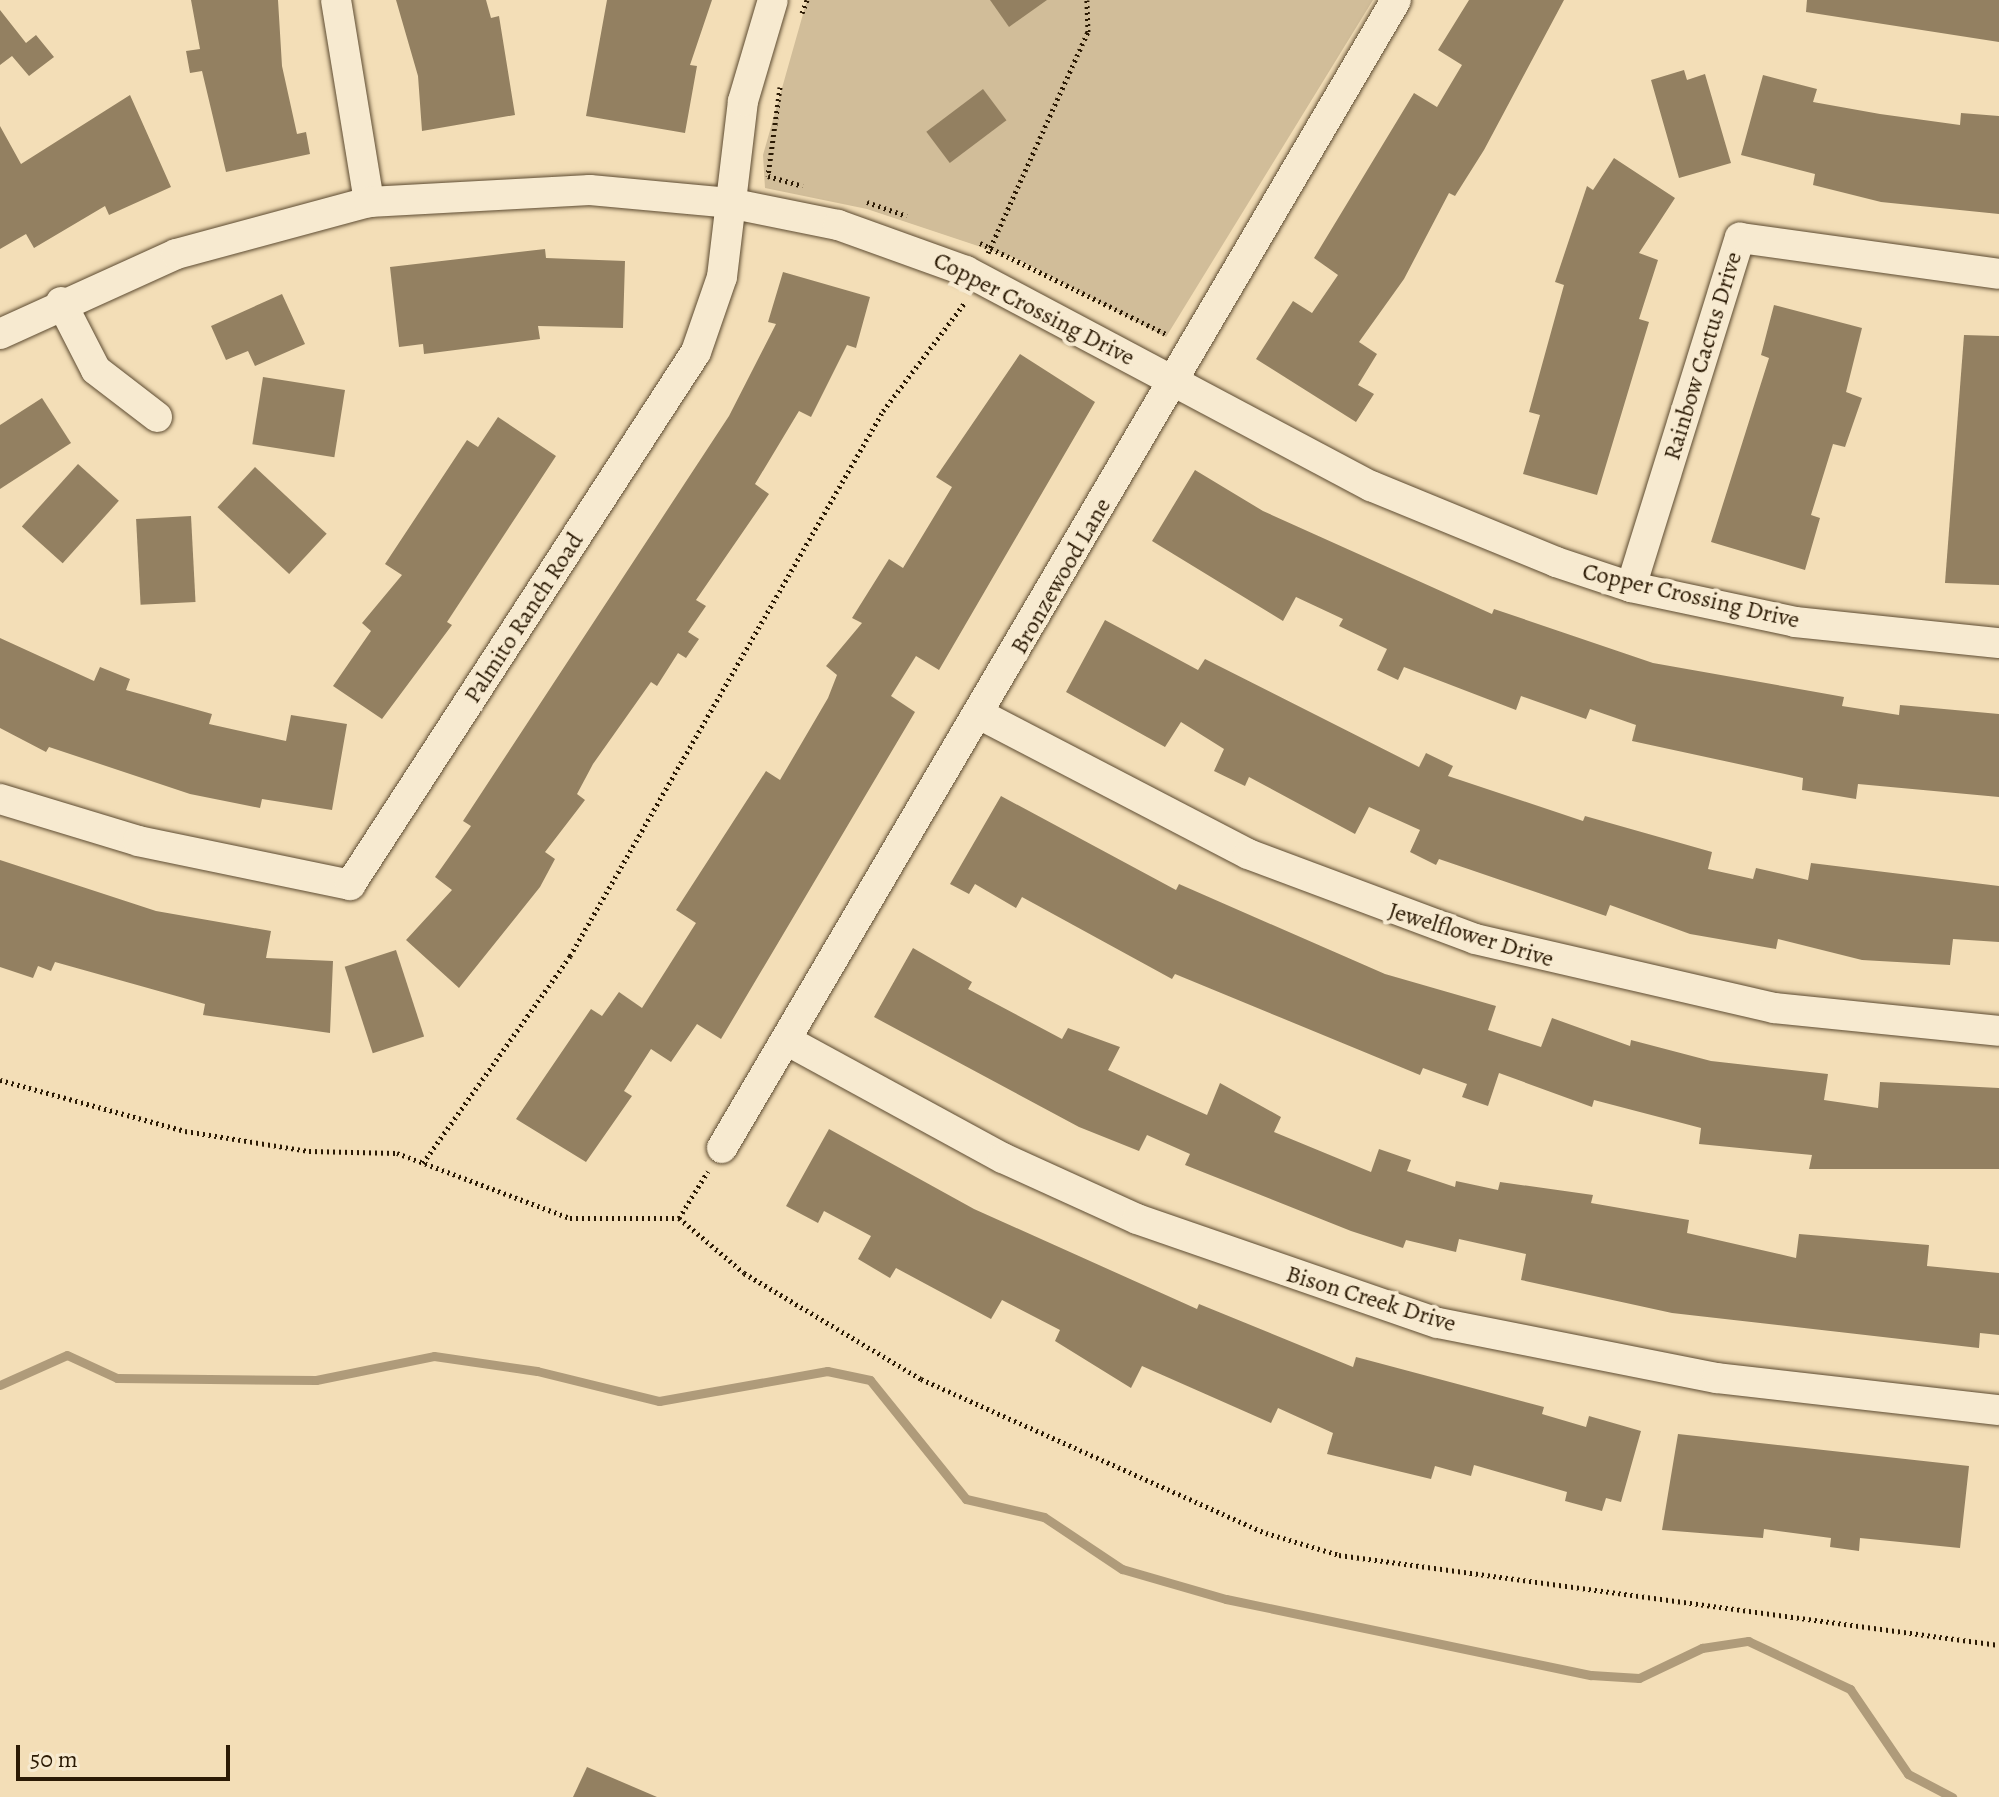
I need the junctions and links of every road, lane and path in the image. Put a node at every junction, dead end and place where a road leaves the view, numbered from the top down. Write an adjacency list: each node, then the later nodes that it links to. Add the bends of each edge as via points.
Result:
1 (336, 0): 10 (street)
2 (773, 0): 11 (street, Palmito Ranch Road, via 743,101)
3 (807, 0): 6 (path)
4 (1087, 0): 14 (path, via 1088,32)
5 (1396, 0): 20 (street, Bronzewood Lane)
6 (796, 28)
7 (784, 70): 8 (path, via 768,176)
8 (815, 188)
9 (861, 200): 12 (path)
10 (369, 202): 11 (street, Copper Crossing Drive, via 590,190); 17 (street, Copper Crossing Drive, via 244,231)
11 (729, 203): 16 (street, Copper Crossing Drive, via 838,225); 25 (street, Palmito Ranch Road, via 722,277 696,352 350,885 138,841)
12 (919, 220)
13 (962, 236): 14 (path)
14 (991, 247): 16 (path); 18 (path, via 1162,336)
15 (1999, 274): 22 (street, Rainbow Cactus Drive, via 1740,238)
16 (977, 276): 20 (street, Copper Crossing Drive); 30 (path, via 957,317 883,411 570,956)
17 (61, 302): 19 (street, Copper Crossing Drive); 21 (street, via 96,370)
18 (1171, 331)
19 (0, 334)
20 (1173, 381): 22 (street, Copper Crossing Drive, via 1420,509); 24 (street, Bronzewood Lane)
21 (157, 417)
22 (1631, 587): 23 (street, Copper Crossing Drive, via 1857,632)
23 (1999, 643)
24 (981, 715): 26 (street, Jewelflower Drive, via 1248,854 1475,939 1774,1008); 27 (street, Bronzewood Lane)
25 (0, 799)
26 (1999, 1031)
27 (788, 1041): 29 (street, Bronzewood Lane); 32 (street, Bison Creek Drive, via 1003,1158 1137,1219 1438,1323 1717,1378)
28 (0, 1080): 30 (path, via 185,1131 309,1151 397,1153)
29 (722, 1148): 31 (path)
30 (423, 1163): 31 (path, via 570,1218)
31 (679, 1218): 33 (path, via 744,1273 921,1379 1266,1533 1354,1558)
32 (1999, 1410)
33 (1999, 1645)

